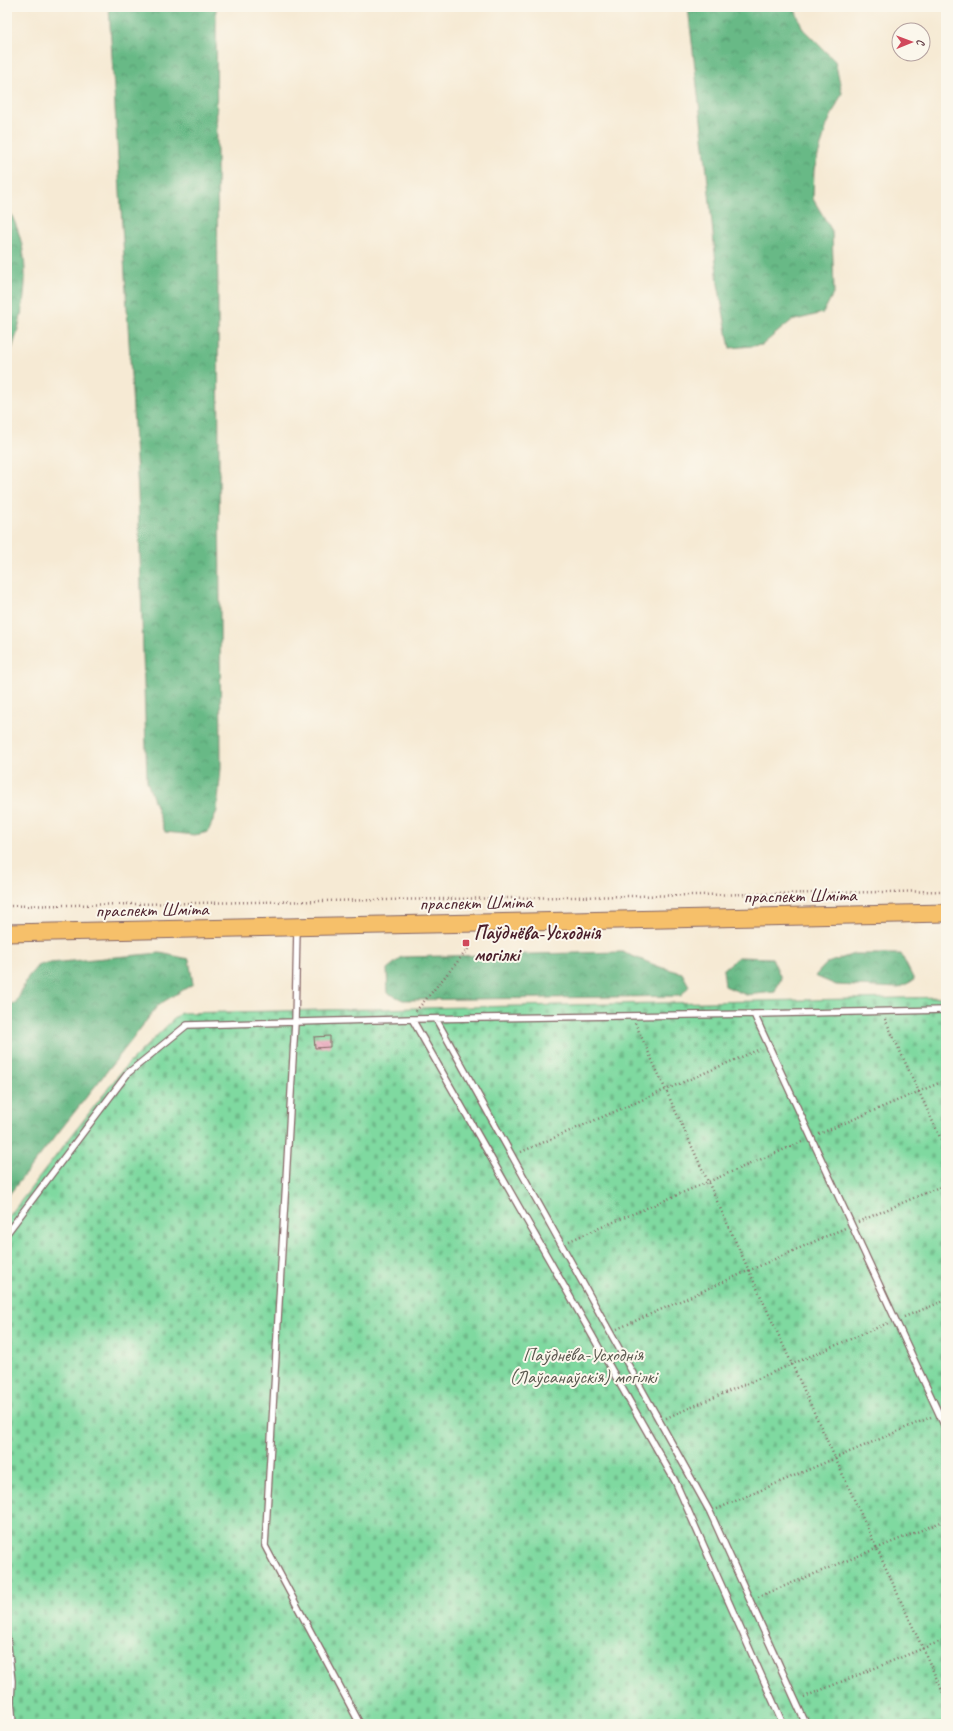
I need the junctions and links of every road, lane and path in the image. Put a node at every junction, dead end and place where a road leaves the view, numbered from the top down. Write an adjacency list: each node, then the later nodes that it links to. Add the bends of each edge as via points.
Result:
1 (946, 891): 2 (path)
2 (7, 906)
3 (946, 913): 4 (main road, праспект Шміта)
4 (297, 927): 5 (main road, праспект Шміта); 13 (lane)
5 (7, 933)
6 (469, 948): 11 (path, via 418,1008)
7 (946, 1010): 8 (lane)
8 (882, 1012): 9 (lane); 17 (path)
9 (754, 1014): 10 (lane); 14 (lane)
10 (631, 1016): 12 (lane); 16 (path)
11 (412, 1019): 12 (lane); 13 (lane); 47 (lane, via 676,1481)
12 (436, 1019): 20 (lane)
13 (295, 1023): 24 (lane, via 187,1025 128,1073); 46 (lane, via 265,1546)
14 (770, 1044): 16 (path); 18 (lane)
15 (946, 1080): 17 (path)
16 (666, 1090): 20 (path); 21 (path)
17 (918, 1091): 18 (path); 19 (path)
18 (812, 1137): 21 (path); 23 (lane)
19 (946, 1150)
20 (513, 1156): 25 (lane)
21 (708, 1182): 25 (path); 26 (path)
22 (946, 1184): 23 (path)
23 (852, 1225): 26 (path); 28 (lane)
24 (7, 1233)
25 (562, 1244): 29 (lane)
26 (749, 1270): 29 (path); 30 (path)
27 (946, 1300): 28 (path)
28 (896, 1320): 30 (path); 31 (lane)
29 (610, 1332): 32 (lane)
30 (792, 1365): 32 (path); 34 (path)
31 (939, 1413): 33 (lane); 34 (path)
32 (660, 1420): 35 (lane)
33 (946, 1429)
34 (835, 1457): 35 (path); 37 (path)
35 (710, 1512): 38 (lane)
36 (946, 1520): 37 (path)
37 (877, 1548): 38 (path); 41 (path)
38 (750, 1600): 44 (lane)
39 (7, 1638): 43 (lane, via 12,1681)
40 (946, 1639): 41 (path)
41 (923, 1650): 42 (path); 44 (path)
42 (946, 1699)
43 (9, 1700): 45 (lane)
44 (795, 1701): 48 (lane)
45 (13, 1724)
46 (360, 1724)
47 (783, 1724)
48 (806, 1724)

